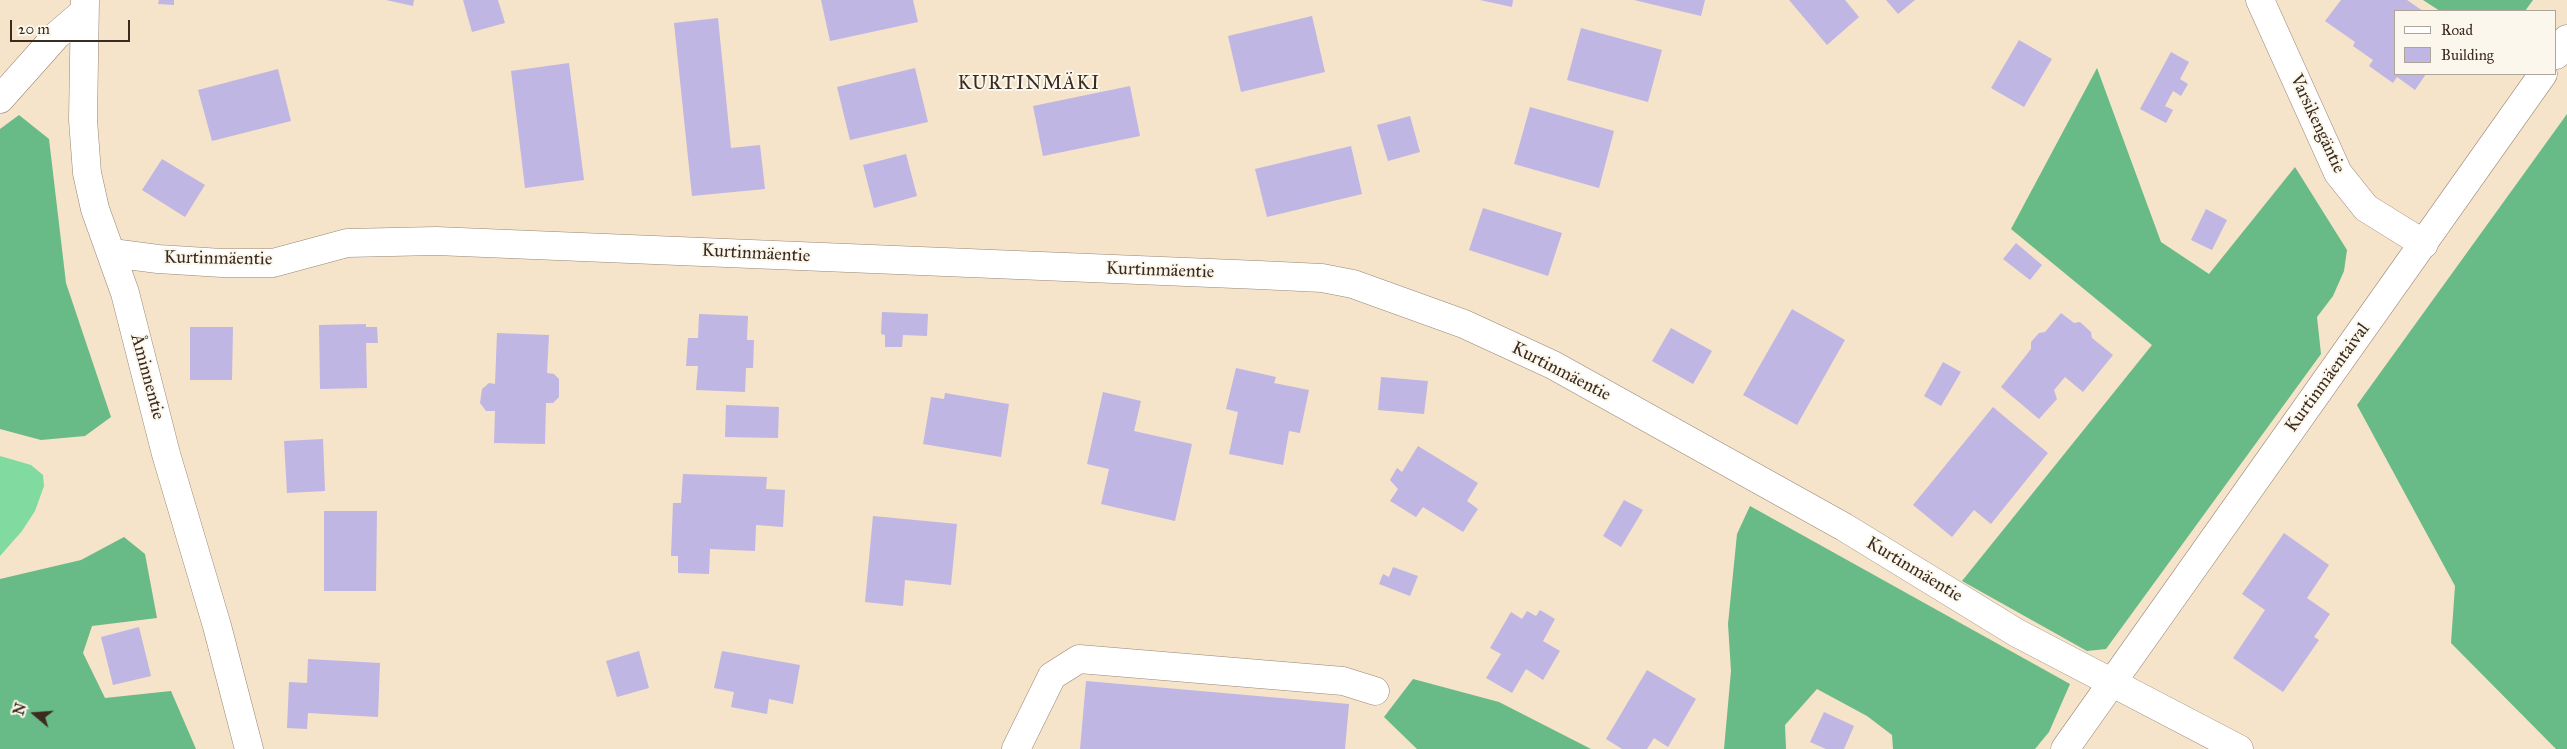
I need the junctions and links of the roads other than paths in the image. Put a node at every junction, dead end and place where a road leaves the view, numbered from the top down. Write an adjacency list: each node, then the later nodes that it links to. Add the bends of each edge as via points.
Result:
1 (2260, 0): 7 (street, Varsikengäntie, via 2338,173 2366,208)
2 (84, 6): 6 (street); 8 (street, Åminnentie, via 83,120 87,173 95,209)
3 (2567, 39): 4 (street)
4 (2557, 54)
5 (2542, 75): 7 (street, Kurtinmäentaival)
6 (0, 99)
7 (2424, 244): 9 (street, Kurtinmäentaival)
8 (112, 252): 9 (street, Kurtinmäentie, via 213,262 273,263 347,243 436,241 1259,274 1322,278 1353,284 1464,324 1553,365 1844,527 2017,633); 11 (street, Åminnentie)
9 (2112, 681): 13 (street, Kurtinmäentaival); 14 (street, Kurtinmäentie)
10 (1375, 691): 12 (street, via 1344,681 1079,659 1052,676)
11 (249, 749)
12 (1016, 749)
13 (2065, 749)
14 (2239, 749)

